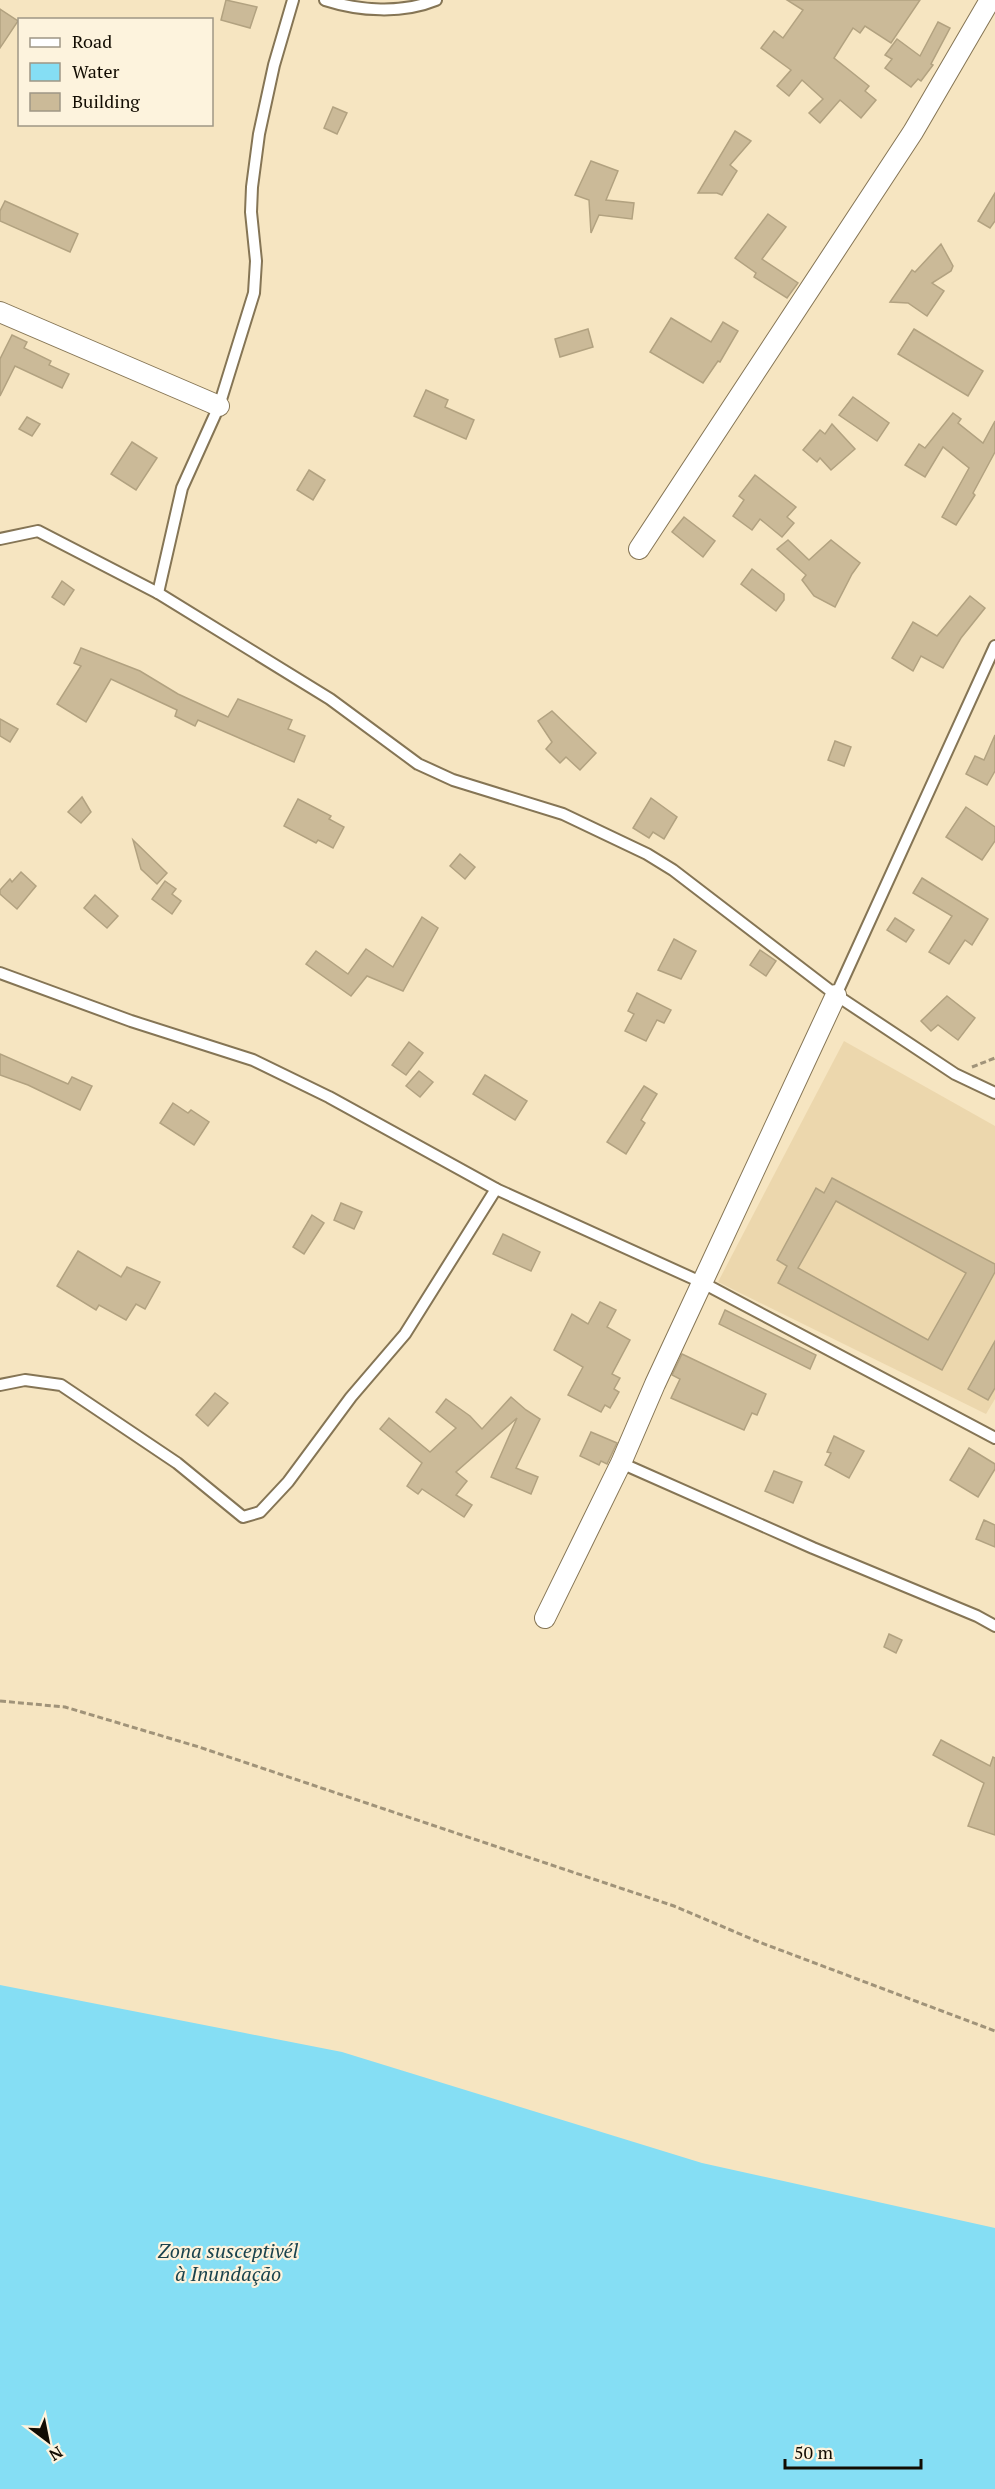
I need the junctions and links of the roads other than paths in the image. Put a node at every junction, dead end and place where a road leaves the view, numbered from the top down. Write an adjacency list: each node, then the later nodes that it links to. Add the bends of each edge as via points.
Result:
1 (293, 0): 6 (lane, via 274,65 253,176 254,293)
2 (325, 0): 3 (lane, via 345,7 374,9 403,8)
3 (436, 0)
4 (990, 0): 8 (street, via 913,132)
5 (0, 312): 6 (street)
6 (219, 406): 9 (lane, via 182,488)
7 (0, 539): 9 (lane, via 38,531)
8 (639, 549)
9 (158, 593): 12 (lane, via 330,699 418,764 453,780 563,814 647,854)
10 (995, 646): 12 (lane)
11 (0, 973): 14 (lane, via 253,1060)
12 (836, 995): 13 (lane, via 955,1074); 15 (street)
13 (995, 1093)
14 (496, 1189): 15 (lane); 16 (lane, via 405,1334 260,1512 243,1517 168,1456 61,1385 26,1380)
15 (703, 1283): 17 (lane); 18 (street)
16 (0, 1385)
17 (995, 1438)
18 (621, 1463): 19 (street); 20 (lane)
19 (545, 1618)
20 (995, 1626)

